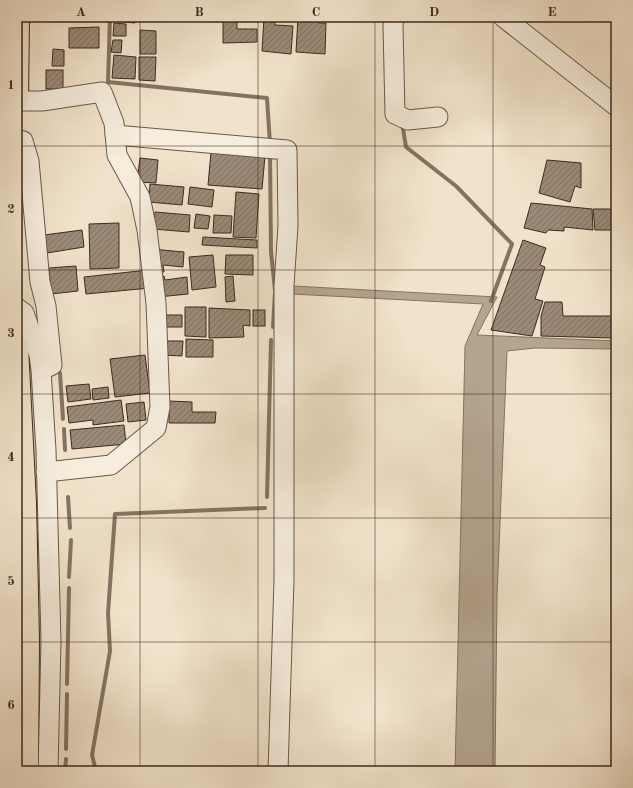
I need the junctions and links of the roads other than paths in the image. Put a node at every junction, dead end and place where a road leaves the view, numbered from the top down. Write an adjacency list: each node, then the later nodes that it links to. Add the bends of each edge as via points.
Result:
1 (18, 17): 4 (main road)
2 (394, 17): 6 (street, via 395,114 402,117)
3 (503, 17): 5 (street)
4 (17, 100): 7 (street, via 42,100 102,92 114,123)
5 (616, 106)
6 (438, 117)
7 (115, 135): 12 (street, via 117,155 140,197 154,278 160,407 156,428 111,466); 15 (street, via 287,150 288,226 284,286 284,580)
8 (17, 139): 11 (street, via 23,141 29,161 40,282 47,313 52,365)
9 (17, 308): 11 (street, via 24,313 39,355)
10 (17, 347): 13 (main road, via 25,503)
11 (41, 370): 12 (street)
12 (46, 472): 14 (street, via 51,641)
13 (27, 771)
14 (48, 771)
15 (278, 771)

